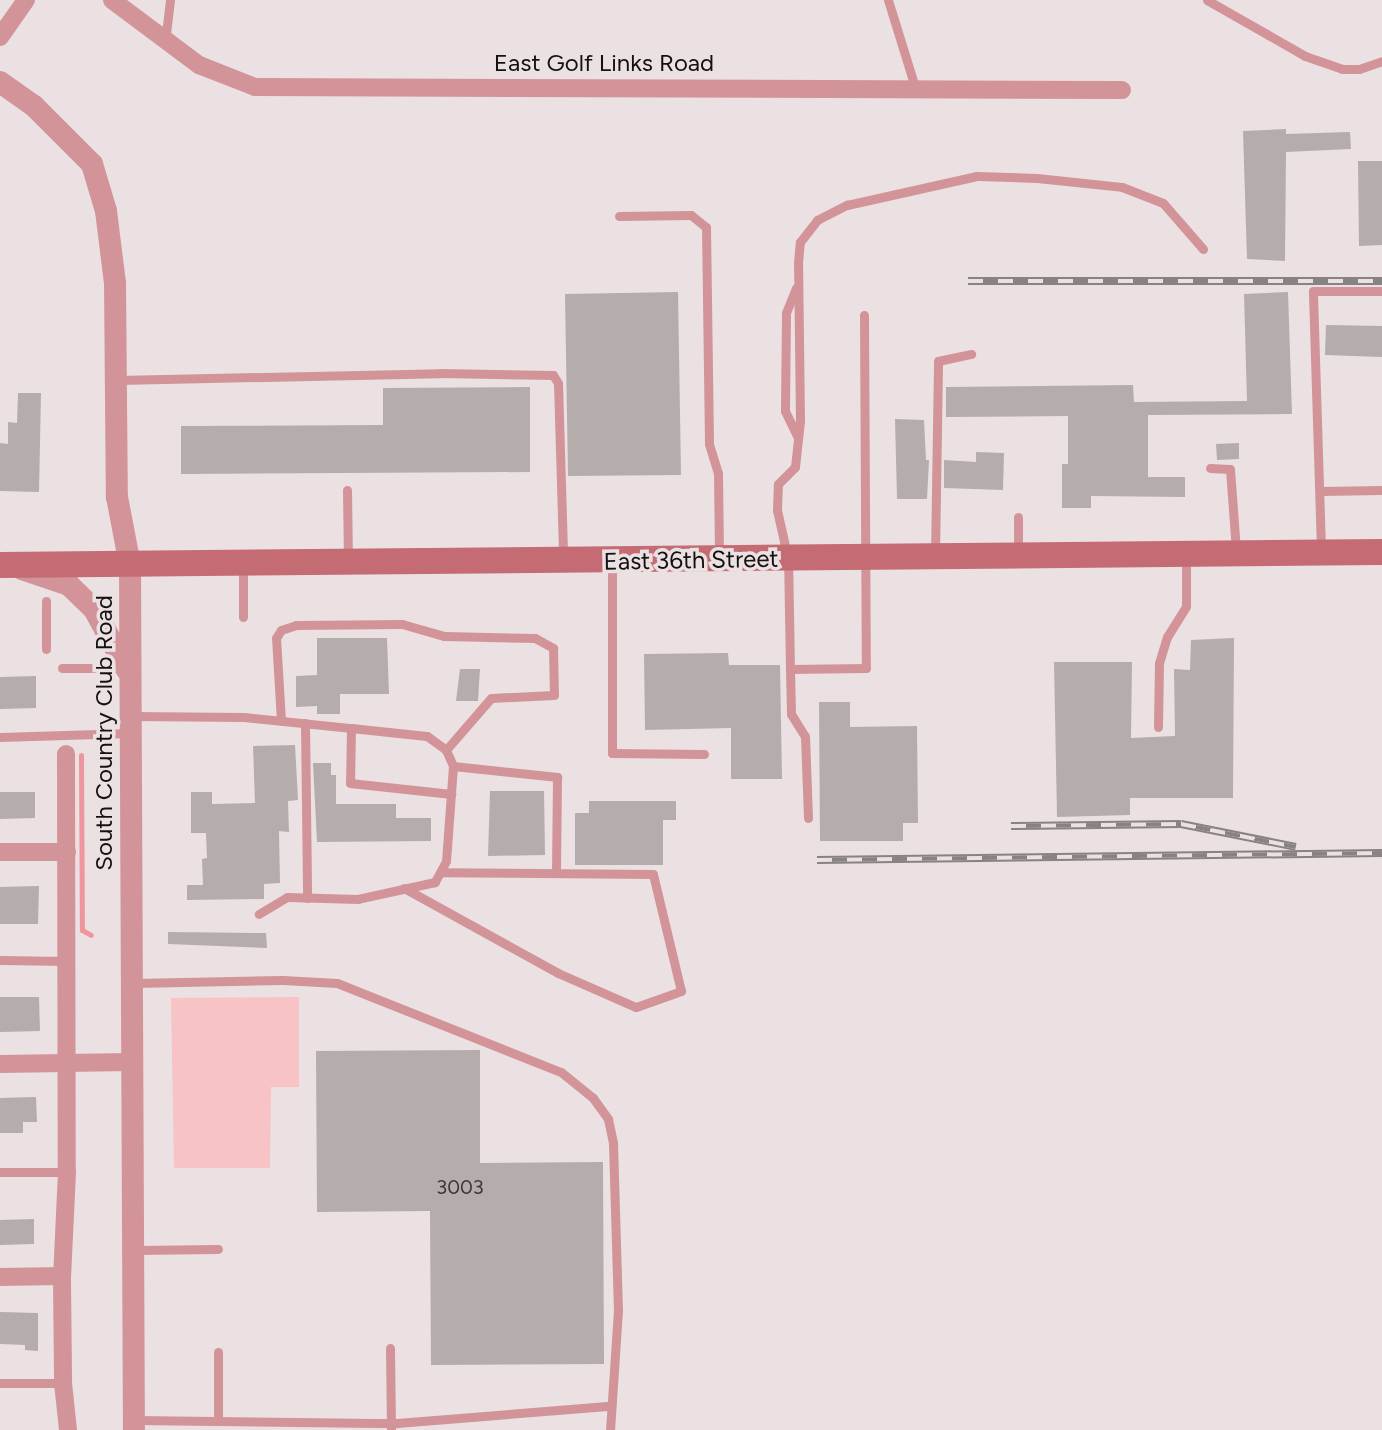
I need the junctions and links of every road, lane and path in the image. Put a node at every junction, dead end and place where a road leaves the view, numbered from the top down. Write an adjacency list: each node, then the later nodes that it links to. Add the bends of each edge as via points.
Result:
1 (26, 0): 6 (street)
2 (113, 0): 7 (street, East Golf Links Road)
3 (170, 0): 7 (lane)
4 (888, 0): 10 (lane)
5 (1207, 0): 8 (lane, via 1305,56 1342,69)
6 (0, 37)
7 (165, 42): 10 (street, East Golf Links Road, via 199,65 255,87)
8 (1382, 61)
9 (0, 82): 17 (street, South Country Club Road, via 34,106 92,164 106,211 115,283)
10 (915, 87): 11 (street, East Golf Links Road)
11 (1122, 90)
12 (619, 216): 30 (lane, via 691,215 706,227 709,444 718,473)
13 (1203, 249): 31 (lane, via 1163,203 1122,187 977,176 847,205 817,220 800,242 795,467 778,484 777,510)
14 (1382, 291): 21 (lane, via 1313,291)
15 (864, 315): 29 (lane)
16 (971, 354): 28 (lane, via 938,361)
17 (115, 380): 32 (lane, via 553,375 558,383); 37 (street, South Country Club Road, via 117,497)
18 (1210, 468): 26 (lane, via 1230,469)
19 (347, 490): 34 (lane)
20 (1382, 490): 21 (lane)
21 (1321, 491): 24 (lane)
22 (1018, 517): 27 (lane)
23 (1382, 552): 24 (main road, East 36th Street)
24 (1322, 553): 26 (main road, East 36th Street)
25 (1186, 554): 26 (main road, East 36th Street); 27 (main road, East 36th Street); 47 (lane, via 1186,606 1159,663)
26 (1236, 554)
27 (1018, 556): 28 (main road, East 36th Street)
28 (935, 557): 29 (main road, East 36th Street)
29 (866, 558): 31 (main road, East 36th Street); 42 (lane, via 866,668)
30 (720, 559): 31 (main road, East 36th Street); 33 (main road, East 36th Street)
31 (788, 559): 42 (lane)
32 (564, 561): 33 (main road, East 36th Street); 34 (main road, East 36th Street)
33 (612, 561): 52 (lane, via 612,753)
34 (348, 563): 35 (main road, East 36th Street)
35 (243, 564): 37 (main road, East 36th Street); 39 (lane)
36 (6, 565): 37 (main road, East 36th Street); 43 (street, via 69,585 94,609)
37 (130, 565): 43 (street, South Country Club Road)
38 (46, 601): 40 (lane)
39 (243, 617)
40 (46, 649)
41 (62, 668): 43 (lane)
42 (790, 669): 55 (lane, via 791,714 805,736)
43 (128, 673): 46 (street, South Country Club Road)
44 (281, 721): 45 (lane); 46 (lane, via 169,715); 50 (lane, via 276,638 296,625 402,624 444,636 535,638 553,648 554,695 491,698)
45 (305, 723): 48 (lane); 61 (lane)
46 (130, 725): 49 (lane); 65 (street, South Country Club Road)
47 (1158, 727)
48 (351, 728): 50 (lane, via 427,736); 54 (lane, via 350,783)
49 (0, 737)
50 (446, 750): 53 (lane)
51 (66, 754): 57 (street, South Country Club Road)
52 (704, 754)
53 (453, 766): 54 (lane); 59 (lane, via 557,777)
54 (451, 794): 58 (lane)
55 (808, 818)
56 (0, 852): 57 (street)
57 (67, 852): 64 (street, South Country Club Road)
58 (441, 872): 59 (lane); 60 (lane, via 435,882)
59 (556, 873): 60 (lane, via 653,874 681,991 636,1007 558,973)
60 (404, 888): 61 (lane, via 358,899)
61 (307, 898): 62 (lane, via 287,897)
62 (259, 914)
63 (0, 960): 64 (lane)
64 (68, 961): 67 (street, South Country Club Road)
65 (131, 983): 66 (street, South Country Club Road); 79 (lane, via 337,983 561,1072 593,1098 608,1119 613,1143 618,1310)
66 (131, 1062): 67 (street); 72 (street, South Country Club Road)
67 (67, 1063): 68 (street); 70 (street, South Country Club Road)
68 (0, 1064)
69 (0, 1172): 70 (lane)
70 (67, 1172): 73 (street, South Country Club Road)
71 (218, 1249): 72 (lane)
72 (132, 1250): 81 (street, South Country Club Road)
73 (62, 1276): 74 (street); 78 (street, South Country Club Road)
74 (0, 1277)
75 (390, 1348): 82 (lane)
76 (218, 1352): 80 (lane)
77 (0, 1383): 78 (lane)
78 (63, 1383): 83 (street, South Country Club Road)
79 (610, 1406): 82 (lane); 84 (lane)
80 (218, 1421): 81 (lane); 82 (lane)
81 (134, 1425)
82 (391, 1427)
83 (68, 1430)
84 (610, 1430)

